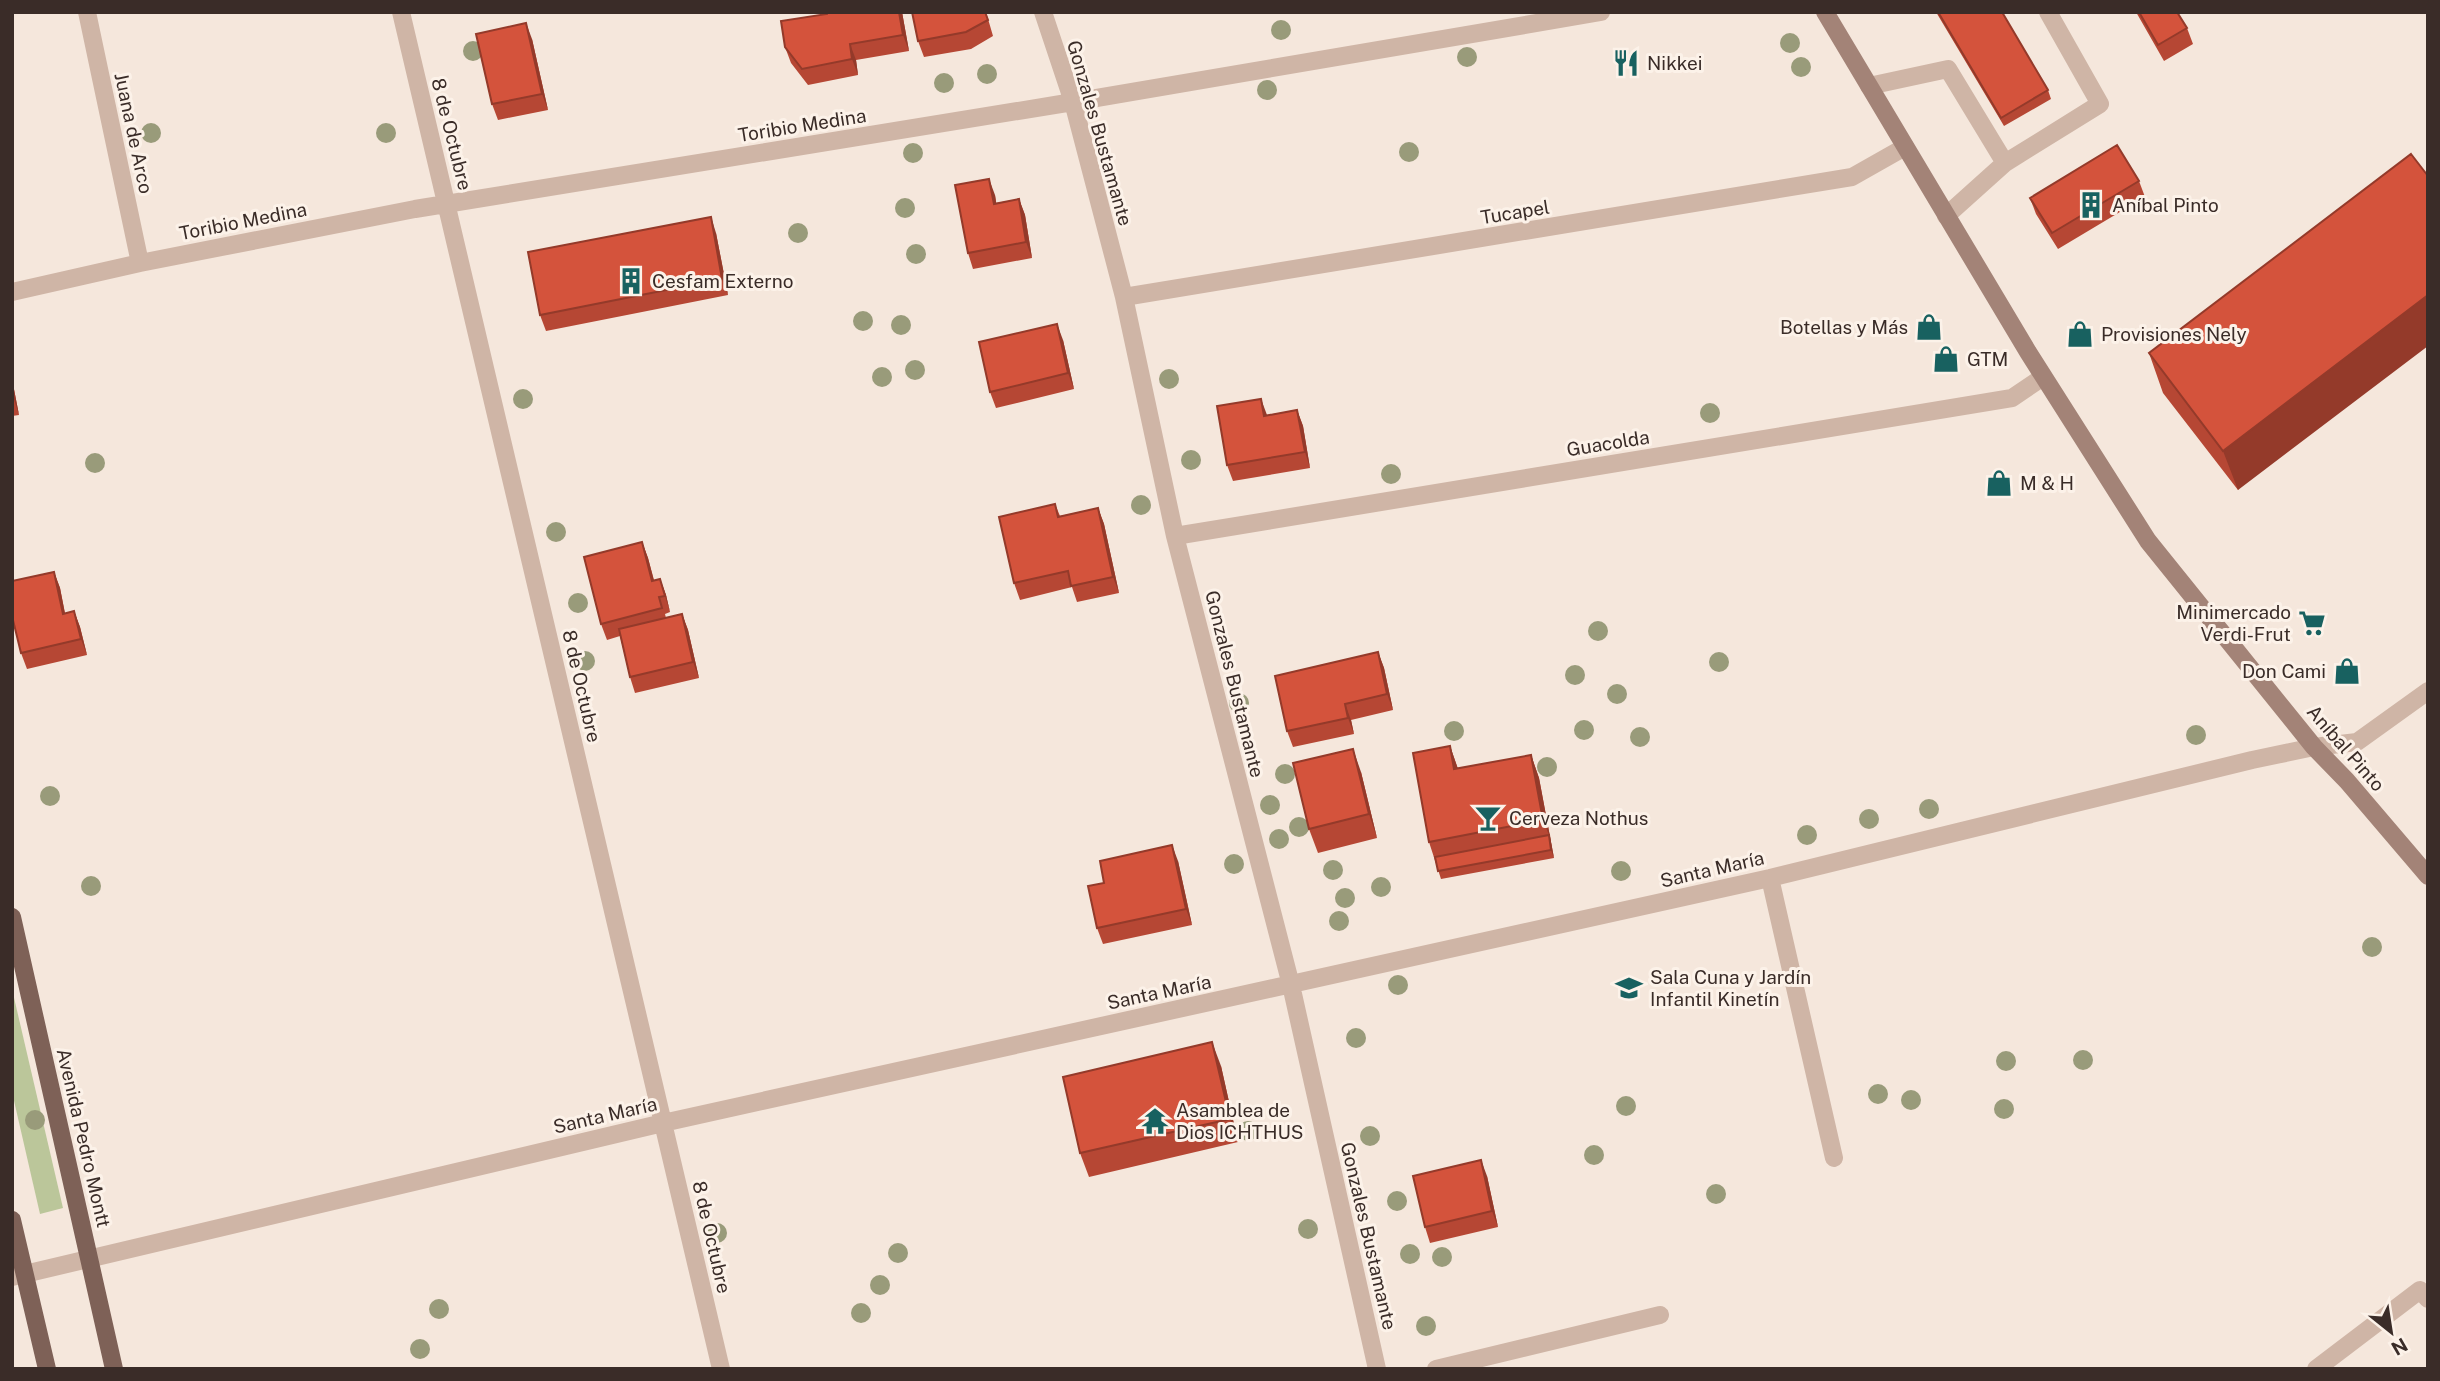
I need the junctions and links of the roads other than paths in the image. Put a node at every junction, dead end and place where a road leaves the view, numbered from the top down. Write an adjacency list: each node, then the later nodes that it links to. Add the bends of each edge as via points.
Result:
1 (88, 12): 13 (street, Juana de Arco)
2 (401, 12): 11 (street, 8 de Octubre)
3 (1043, 12): 8 (street, Gonzales Bustamante)
4 (1601, 12): 8 (street, Toribio Medina)
5 (1825, 12): 7 (main road, Aníbal Pinto)
6 (2048, 12): 10 (street, via 2100,104)
7 (1869, 86): 9 (main road, Aníbal Pinto); 10 (street, via 1948,69)
8 (1073, 102): 11 (street, Toribio Medina); 15 (street, Gonzales Bustamante)
9 (1905, 147): 12 (main road, Aníbal Pinto); 15 (street, Tucapel, via 1852,177)
10 (2005, 163): 12 (street)
11 (447, 204): 13 (street, Toribio Medina); 24 (street, 8 de Octubre)
12 (1946, 216): 16 (main road, Aníbal Pinto)
13 (140, 263): 14 (street, Toribio Medina)
14 (12, 292)
15 (1125, 297): 17 (street, Gonzales Bustamante)
16 (2043, 377): 17 (street, Guacolda, via 2012,398); 19 (main road, Aníbal Pinto, via 2148,541)
17 (1175, 536): 23 (street, Gonzales Bustamante)
18 (2428, 691): 19 (street, Santa María, via 2357,742)
19 (2314, 747): 20 (main road, Aníbal Pinto); 21 (street, Santa María)
20 (2428, 876)
21 (1770, 878): 23 (street, Santa María); 25 (street)
22 (12, 917): 27 (main road, Avenida Pedro Montt)
23 (1291, 985): 24 (street, Santa María); 34 (street, Gonzales Bustamante)
24 (663, 1123): 27 (street, Santa María); 33 (street, 8 de Octubre)
25 (1834, 1158)
26 (12, 1220): 28 (main road)
27 (89, 1258): 28 (street, Santa María); 32 (main road, Avenida Pedro Montt)
28 (19, 1275): 31 (main road)
29 (2428, 1299): 36 (street, via 2420,1290)
30 (1660, 1315): 35 (street)
31 (47, 1369)
32 (114, 1369)
33 (721, 1369)
34 (1377, 1369)
35 (1436, 1369)
36 (2316, 1369)

